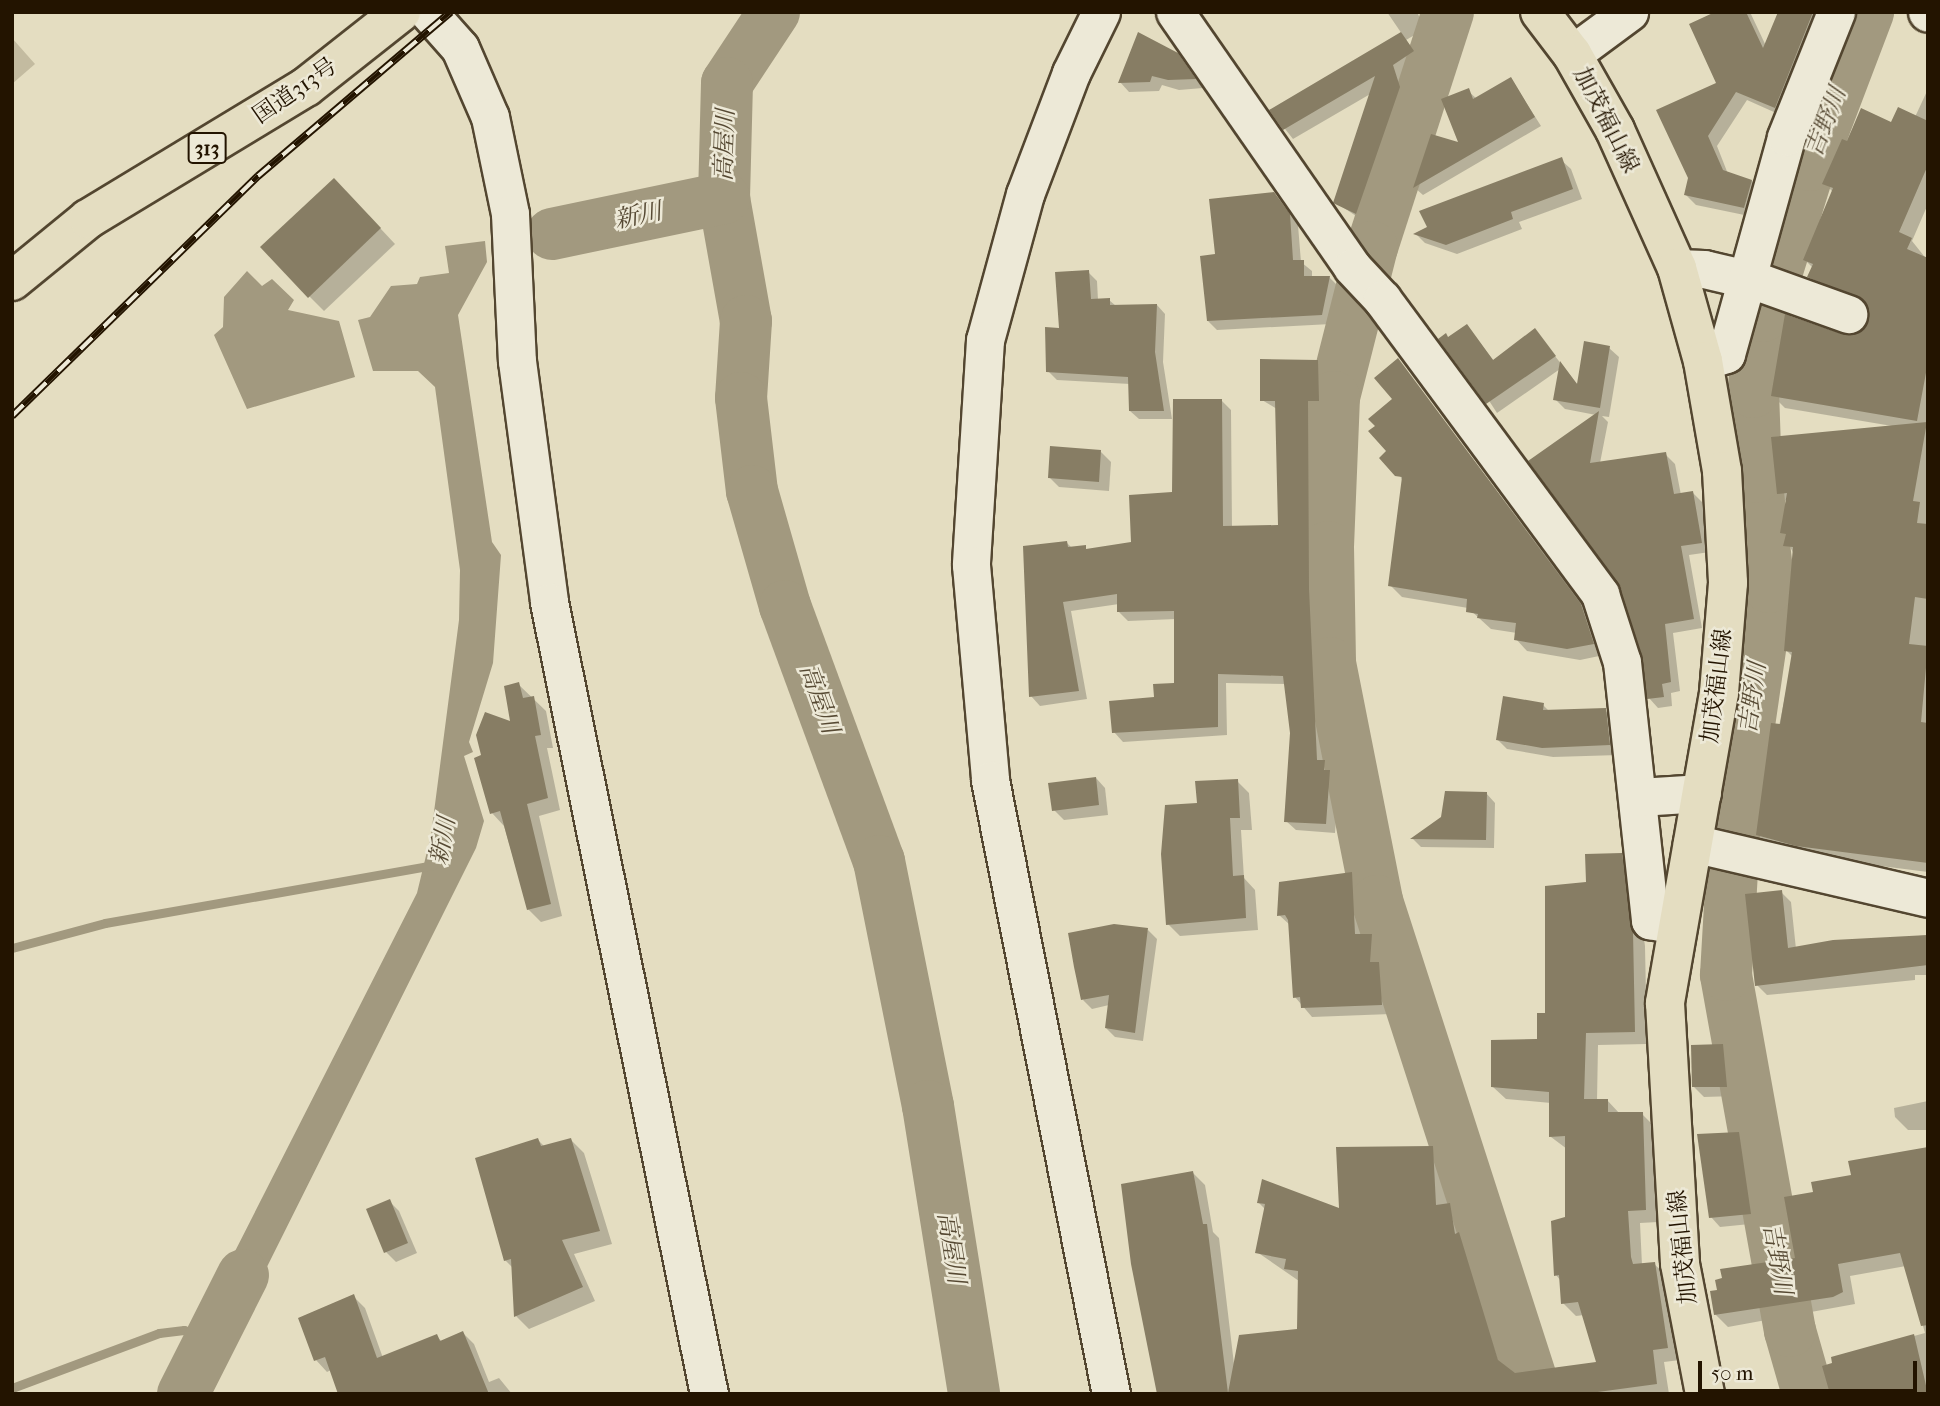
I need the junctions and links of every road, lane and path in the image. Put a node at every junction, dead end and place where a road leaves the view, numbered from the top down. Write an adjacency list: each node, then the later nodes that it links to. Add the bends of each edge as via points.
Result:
1 (401, 12): 10 (main road, 国道313号 / 313, via 306,87 88,219)
2 (428, 12): 19 (street, via 460,48 490,117 510,214 517,361 549,602)
3 (1101, 12): 20 (street, via 1071,73 1025,194 985,340 971,565 990,780)
4 (1175, 12): 15 (street, via 1352,267 1382,299 1600,594 1622,662)
5 (1540, 12): 8 (main road, 加茂福山線)
6 (1629, 12): 8 (street)
7 (1836, 12): 11 (street, via 1786,137)
8 (1572, 54): 9 (main road, 加茂福山線, via 1615,130)
9 (1677, 268): 11 (street, via 1704,269); 13 (main road, 加茂福山線)
10 (12, 281)
11 (1765, 284): 12 (street); 13 (street, via 1726,354)
12 (1848, 314)
13 (1703, 361): 14 (main road, 加茂福山線, via 1722,471 1728,583 1719,694)
14 (1702, 793): 15 (street); 16 (main road, 加茂福山線)
15 (1639, 797): 18 (street, via 1650,920)
16 (1718, 850): 17 (street); 18 (main road, 加茂福山線)
17 (1928, 898)
18 (1675, 925): 21 (main road, 加茂福山線, via 1665,1003 1679,1250)
19 (709, 1394)
20 (1111, 1394)
21 (1705, 1394)

